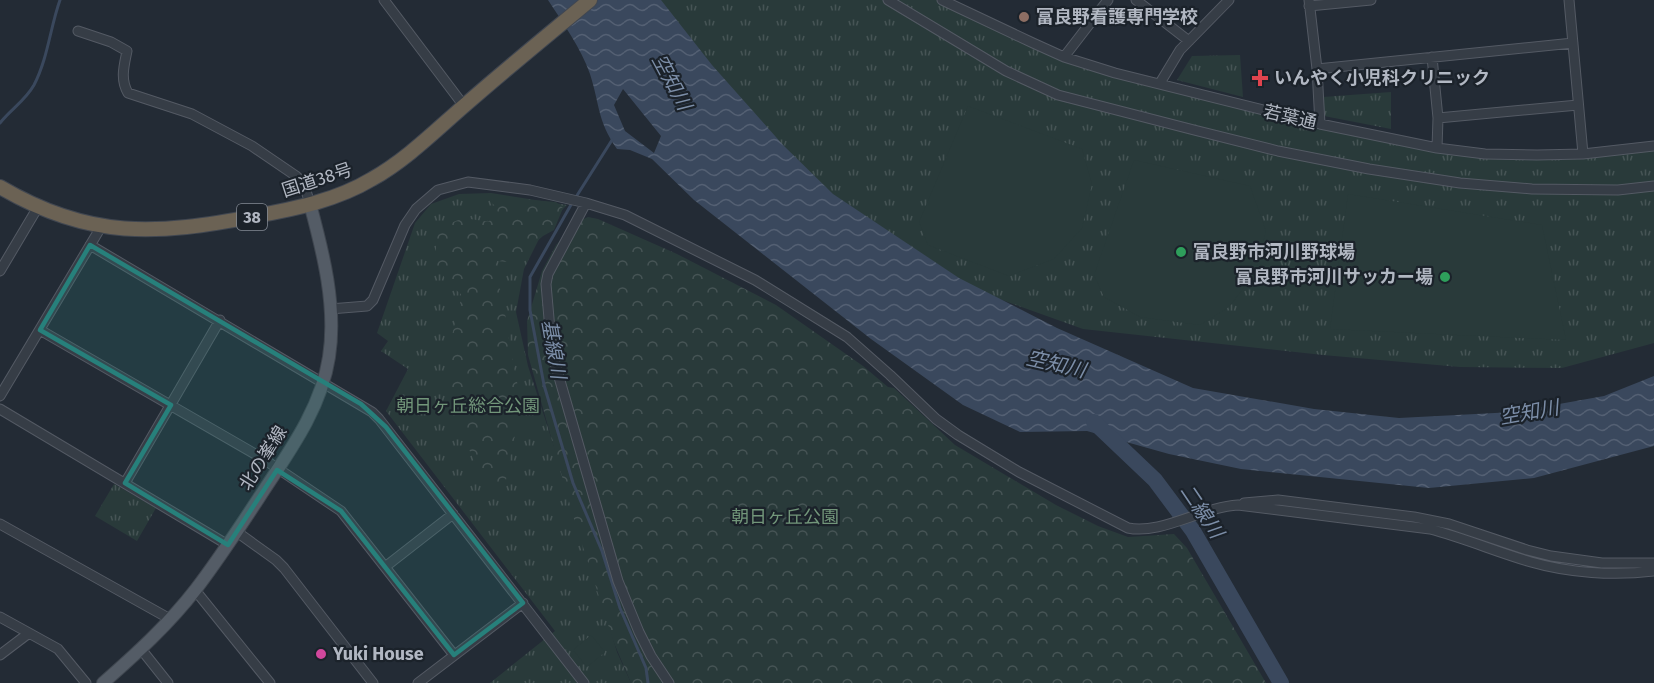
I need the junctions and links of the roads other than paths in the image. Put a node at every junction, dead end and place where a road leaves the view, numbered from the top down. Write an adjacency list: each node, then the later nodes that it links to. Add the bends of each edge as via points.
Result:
1 (384, 0): 19 (street)
2 (590, 0): 19 (highway, 国道38号 / 38)
3 (888, 0): 25 (street, via 1006,71 1058,95 1278,151 1460,183 1532,189 1618,190)
4 (942, 0): 14 (street, 若葉通)
5 (1108, 0): 14 (street)
6 (1136, 0): 12 (street)
7 (1229, 0): 12 (street)
8 (1371, 0): 10 (street)
9 (1569, 0): 13 (street)
10 (1309, 3): 16 (street)
11 (78, 31): 28 (street, via 127,51 122,77 128,93 192,114 252,146 296,176 304,184)
12 (1189, 41): 17 (street)
13 (1573, 43): 15 (street); 18 (street)
14 (1064, 57): 17 (street, 若葉通)
15 (1432, 57): 16 (street); 20 (street)
16 (1317, 69): 21 (street)
17 (1160, 83): 21 (street, 若葉通)
18 (1578, 105): 20 (street); 24 (street)
19 (464, 106): 28 (highway, 国道38号 / 38, via 374,179)
20 (1438, 118): 23 (street)
21 (1320, 124): 23 (street, 若葉通)
22 (1654, 146): 24 (street, 若葉通)
23 (1437, 148): 24 (street, 若葉通, via 1485,154)
24 (1583, 154)
25 (1654, 186)
26 (0, 187): 29 (highway, 国道38号 / 38)
27 (586, 203): 33 (street, via 468,182 438,190 405,225 373,300 367,306); 42 (street, via 625,215 755,280 847,337 958,435 1019,472 1128,528 1146,530); 65 (street, via 548,274 552,352 618,581 639,632)
28 (310, 204): 30 (highway, 国道38号 / 38, via 182,229); 33 (main road, 北の峯線, via 326,271)
29 (38, 207): 30 (highway, 国道38号 / 38); 32 (street)
30 (101, 227): 31 (street)
31 (90, 245): 34 (street); 35 (street)
32 (0, 271)
33 (330, 309): 36 (main road, 北の峯線, via 331,346)
34 (220, 320): 36 (street); 38 (street)
35 (40, 330): 37 (street); 38 (street)
36 (323, 382): 40 (main road, 北の峯線, via 307,421); 43 (street, via 379,418)
37 (0, 396)
38 (171, 405): 40 (street); 41 (street)
39 (0, 409): 41 (street)
40 (277, 470): 45 (main road, 北の峯線); 48 (street, via 341,511)
41 (125, 483): 46 (street)
42 (1238, 505): 47 (street, via 1278,500 1414,517 1551,556 1602,563); 49 (street, via 1430,529 1555,567 1600,572)
43 (453, 514): 48 (street); 51 (street)
44 (0, 524): 53 (street)
45 (237, 532): 46 (main road, 北の峯線); 62 (street, via 284,568)
46 (228, 544): 50 (main road, 北の峯線)
47 (1654, 563)
48 (385, 567): 57 (street)
49 (1654, 571)
50 (195, 590): 53 (main road, 北の峯線); 61 (street)
51 (523, 603): 57 (street); 64 (street)
52 (0, 617): 54 (street)
53 (170, 619): 55 (main road, 北の峯線)
54 (29, 633): 56 (street); 58 (street, via 58,649)
55 (141, 649): 59 (main road, 北の峯線); 60 (street)
56 (0, 655)
57 (454, 656): 63 (street)
58 (86, 683)
59 (103, 683)
60 (168, 683)
61 (270, 683)
62 (373, 683)
63 (418, 683)
64 (584, 683)
65 (669, 683)

